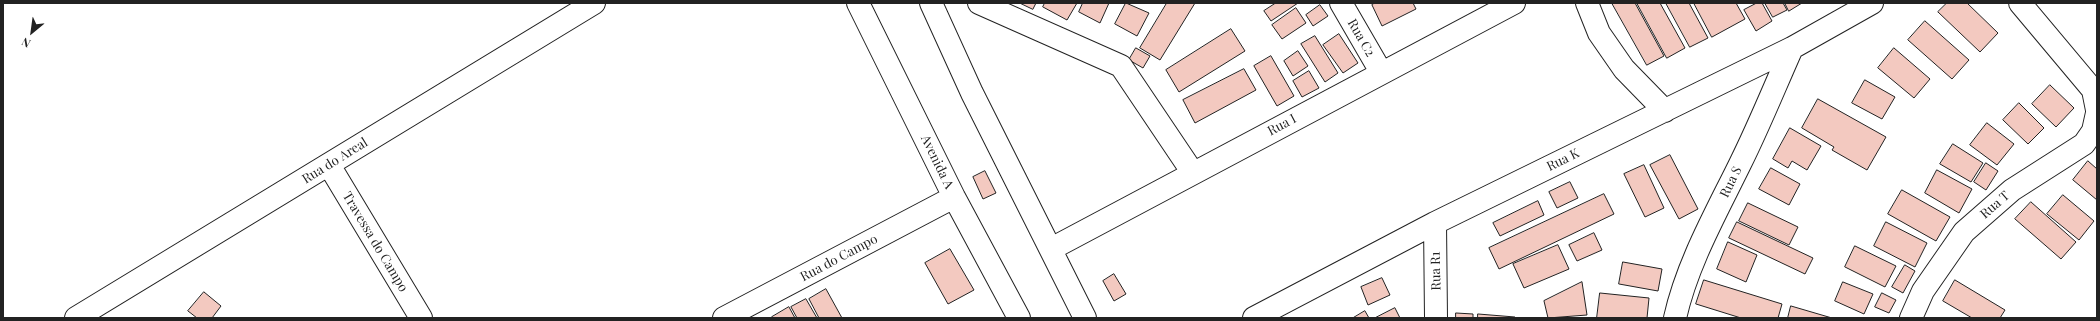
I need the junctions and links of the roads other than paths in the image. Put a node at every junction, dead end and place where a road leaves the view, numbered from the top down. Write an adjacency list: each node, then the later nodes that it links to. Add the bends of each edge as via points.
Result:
1 (594, 3): 16 (street, Rua do Areal)
2 (858, 3): 18 (street, Avenida A)
3 (931, 3): 20 (street, via 972,94)
4 (978, 3): 17 (street, via 1121,66)
5 (1341, 3): 12 (street, Rua C2)
6 (1514, 3): 12 (street, Rua I)
7 (1587, 3): 14 (street, via 1599,33 1624,69)
8 (1872, 3): 10 (street, Rua K)
9 (2020, 3): 13 (street, via 2093,90)
10 (1847, 8): 11 (street, Rua K)
11 (1792, 48): 14 (street, Rua K); 28 (street, Rua S, via 1702,242)
12 (1381, 72): 17 (street, Rua I)
13 (2097, 110)
14 (1665, 111): 19 (street, Rua K)
15 (2097, 114): 29 (street, Rua T, via 2093,131 2084,144 2012,190 1964,232 1923,291)
16 (329, 165): 21 (street, Rua do Areal); 22 (street, Travessa do Campo)
17 (1192, 173): 20 (street, Rua I)
18 (954, 197): 23 (street, Rua do Campo); 24 (street, Avenida A)
19 (1435, 223): 26 (street, Rua K); 27 (street, Rua R1)
20 (1051, 249): 25 (street)
21 (76, 318)
22 (421, 318)
23 (724, 318)
24 (1019, 318)
25 (1084, 318)
26 (1254, 318)
27 (1436, 318)
28 (1675, 318)
29 (1911, 318)

